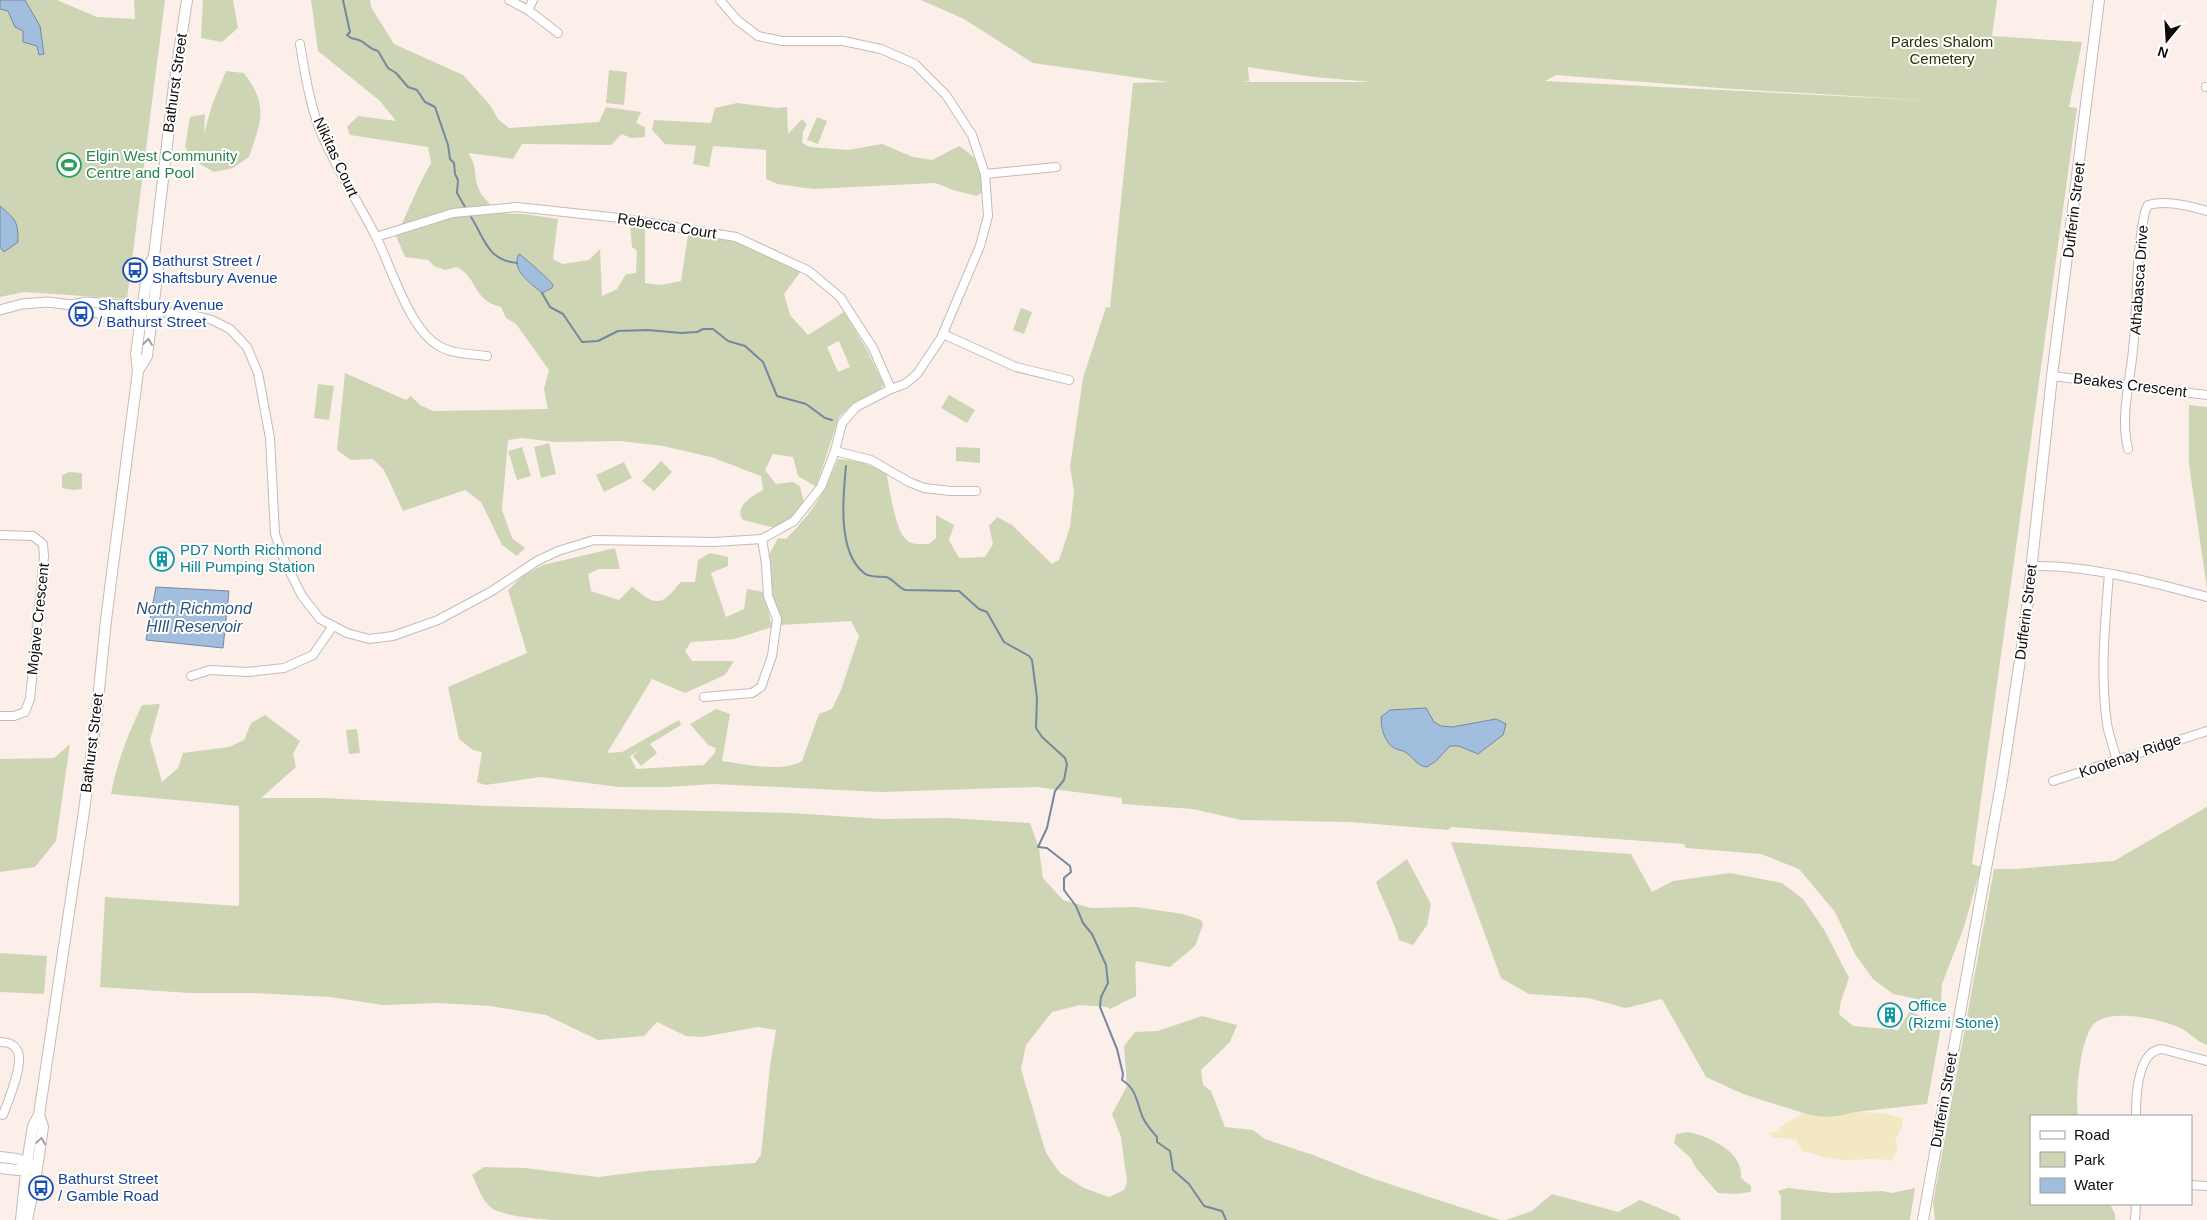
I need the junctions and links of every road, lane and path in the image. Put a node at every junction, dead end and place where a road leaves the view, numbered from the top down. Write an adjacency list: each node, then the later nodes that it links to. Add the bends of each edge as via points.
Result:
1 (187, 0): 14 (main road, Bathurst Street, via 154,256 148,268)
2 (509, 0): 6 (street)
3 (533, 0): 6 (street)
4 (720, 0): 10 (street, via 737,20 758,36 782,41 843,41 881,49 915,64 946,95 972,135)
5 (2100, 0): 17 (main road, Dufferin Street)
6 (528, 10): 7 (street)
7 (558, 33)
8 (300, 44): 12 (street, Nikitas Court, via 307,86 321,133)
9 (1056, 167): 10 (street)
10 (985, 174): 15 (street, via 988,216 980,246)
11 (2207, 211): 19 (street, Athabasca Drive, via 2189,206 2148,205 2138,260)
12 (376, 237): 16 (street, Nikitas Court, via 407,308 424,333 438,346); 20 (street, Rebecca Court, via 453,213 517,207 620,218 736,237 809,271 840,297 873,348)
13 (0, 310): 14 (street, via 30,303 71,305 84,311 131,315)
14 (147, 311): 30 (street, via 212,320 230,330 247,347 258,373 270,438 275,534 302,596 320,619); 40 (main road, Bathurst Street, via 136,354 138,371 91,756)
15 (943, 334): 18 (street, via 1016,367); 20 (street, via 917,374 906,384)
16 (487, 356)
17 (2052, 376): 19 (street, Beakes Crescent); 27 (main road, Dufferin Street)
18 (1068, 380)
19 (2128, 385): 21 (street, Beakes Crescent); 22 (street, via 2124,433)
20 (891, 389): 23 (street, via 856,407 842,423)
21 (2207, 395)
22 (2128, 449)
23 (835, 451): 24 (street, via 871,460 924,488); 26 (street, via 822,488 794,521)
24 (976, 491)
25 (0, 535): 33 (street, Mojave Crescent, via 32,536 43,544 44,556 30,699 25,712)
26 (762, 539): 30 (street, via 714,542 594,540 537,561 492,591 438,620 394,636 369,638); 32 (street, via 768,596 777,619 772,656 761,687 752,693)
27 (2032, 566): 28 (street); 51 (main road, Dufferin Street, via 2002,779)
28 (2109, 574): 29 (street); 35 (street, via 2103,645 2104,685 2107,724)
29 (2207, 597)
30 (333, 626): 31 (street, via 313,655 284,668 248,672 210,670)
31 (191, 676)
32 (704, 697)
33 (0, 716)
34 (2207, 731): 35 (street, Kootenay Ridge)
35 (2117, 761): 36 (street, Kootenay Ridge)
36 (2053, 781)
37 (0, 1042): 39 (street, via 17,1048 19,1054 16,1078)
38 (2207, 1061): 41 (street, via 2162,1049 2150,1053 2140,1076)
39 (3, 1115)
40 (39, 1115): 43 (main road, Bathurst Street, via 33,1126); 45 (main road, Bathurst Street, one-way to 40, via 44,1127)
41 (2136, 1115)
42 (0, 1157): 43 (main road, via 17,1159)
43 (27, 1166): 44 (main road); 45 (main road); 49 (main road, Bathurst Street)
44 (0, 1168)
45 (38, 1168): 50 (main road, Bathurst Street)
46 (2192, 1185): 47 (street)
47 (2207, 1186)
48 (2136, 1205): 52 (street)
49 (22, 1220)
50 (27, 1220)
51 (1923, 1220)
52 (2135, 1220)

